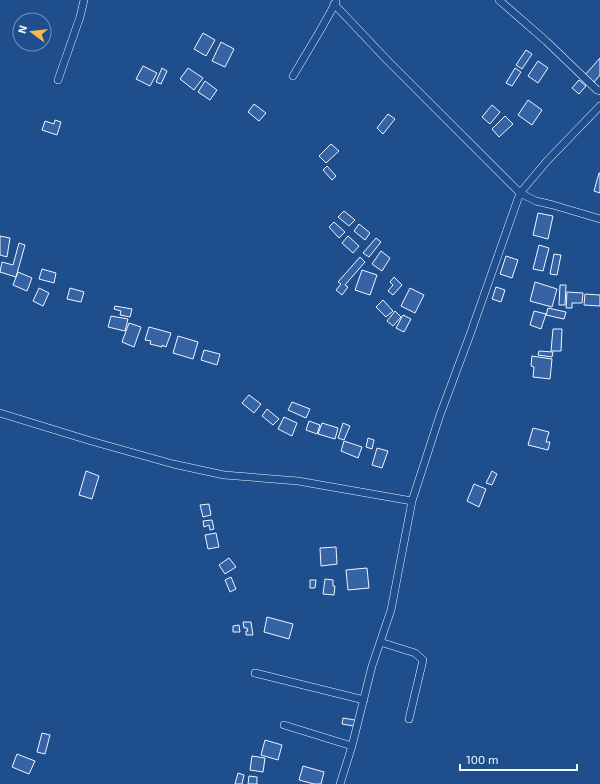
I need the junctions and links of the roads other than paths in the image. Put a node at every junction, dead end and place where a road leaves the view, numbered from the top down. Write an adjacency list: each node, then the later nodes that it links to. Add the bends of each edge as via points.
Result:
1 (84, 0): 5 (street)
2 (499, 0): 6 (street)
3 (335, 2): 4 (street, via 322,29); 8 (street, via 392,65)
4 (293, 76)
5 (58, 80)
6 (600, 91)
7 (600, 106): 8 (street, via 546,161)
8 (520, 193): 9 (street, via 536,201); 11 (street)
9 (600, 219)
10 (0, 413): 11 (street, via 173,464 224,475 298,482)
11 (412, 500): 12 (street, via 391,610)
12 (380, 642): 14 (street); 15 (street, via 415,653 423,660)
13 (255, 673): 14 (street)
14 (364, 700): 17 (street)
15 (409, 719)
16 (284, 726): 17 (street)
17 (352, 746): 18 (street)
18 (340, 784)

